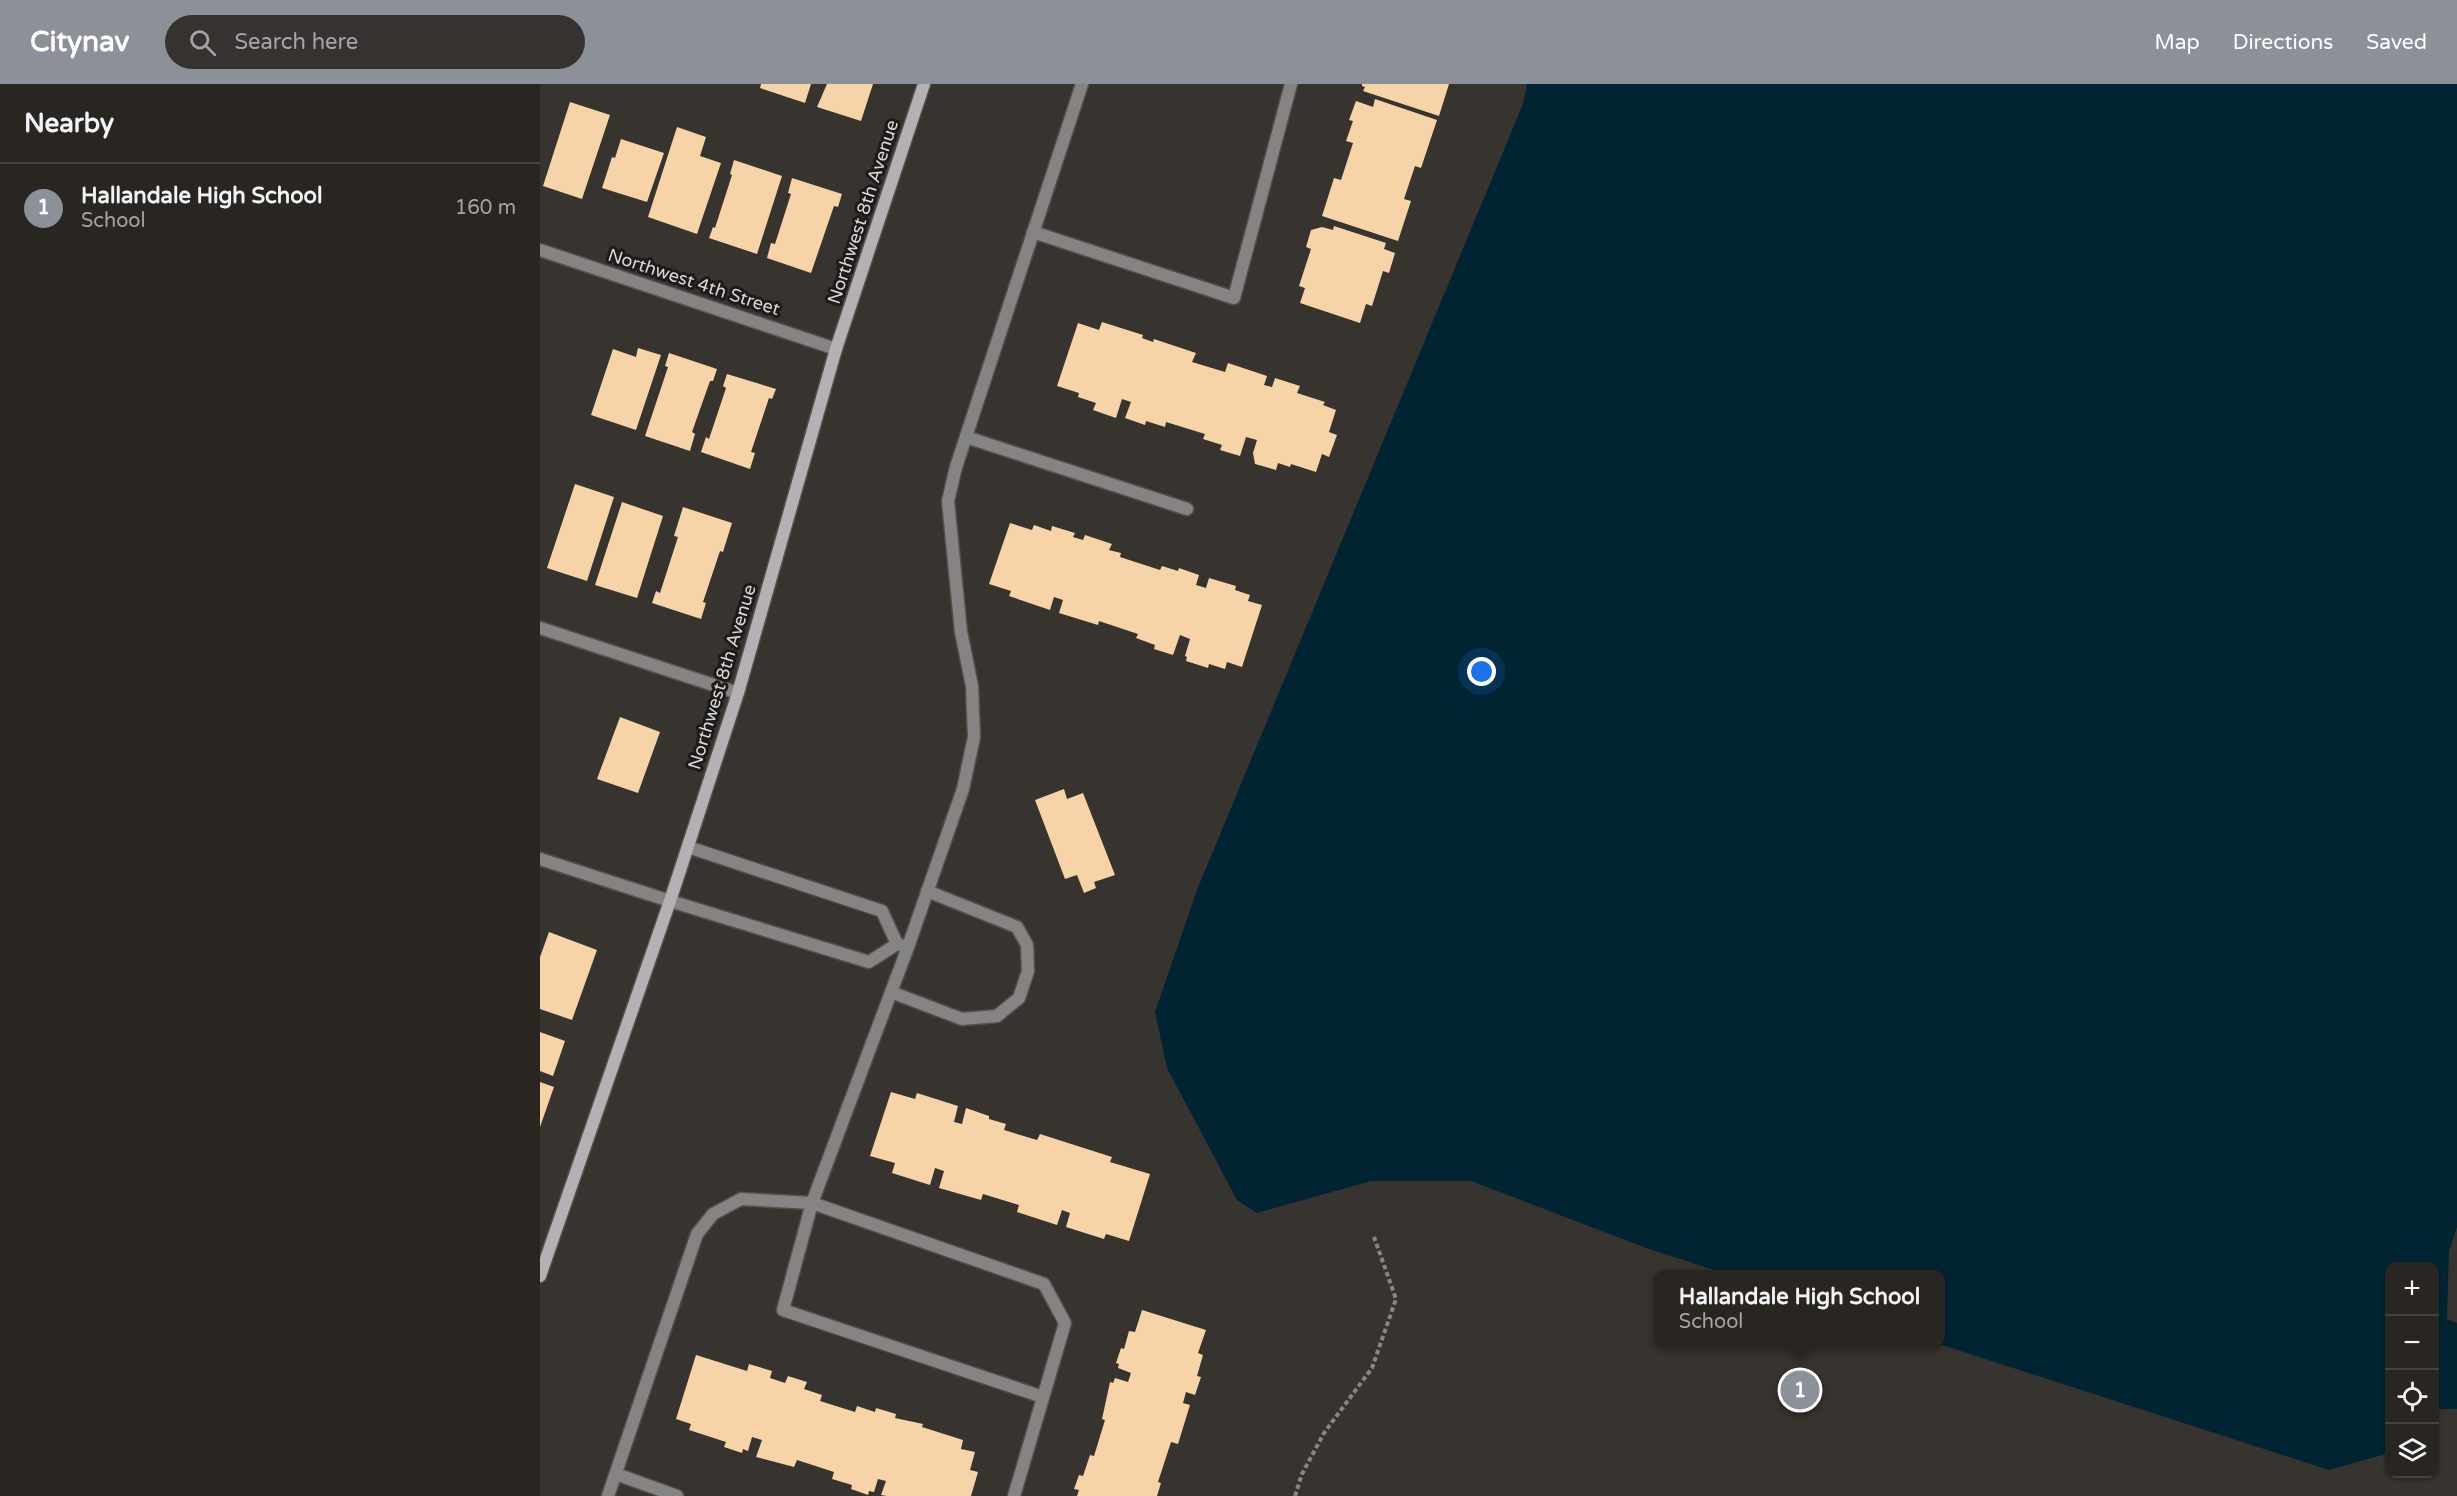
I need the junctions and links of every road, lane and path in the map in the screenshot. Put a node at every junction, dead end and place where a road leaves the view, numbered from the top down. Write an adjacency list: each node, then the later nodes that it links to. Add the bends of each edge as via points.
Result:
1 (924, 84): 6 (street, Northwest 8th Avenue)
2 (1082, 84): 4 (street)
3 (1291, 84): 4 (street, via 1234,298)
4 (1033, 232): 7 (street)
5 (540, 250): 6 (street, Northwest 4th Street)
6 (836, 349): 10 (street, Northwest 8th Avenue)
7 (966, 436): 8 (street); 13 (street, via 948,501 961,632 972,686 974,737 963,789)
8 (1187, 509)
9 (540, 628): 10 (street)
10 (738, 693): 11 (street, Northwest 8th Avenue)
11 (687, 848): 14 (street, Northwest 8th Avenue); 15 (street, via 882,911)
12 (540, 859): 14 (street)
13 (927, 891): 15 (street); 16 (street, via 1017,927 1027,945 1028,971 1019,998 997,1016 963,1019)
14 (670, 901): 15 (street, via 869,962); 19 (street, Northwest 8th Avenue)
15 (902, 946): 16 (street)
16 (891, 992): 17 (street)
17 (812, 1203): 20 (street, via 1044,1284 1065,1323); 20 (street, via 783,1310); 21 (street, via 741,1199 713,1214 697,1234)
18 (1374, 1237): 25 (path, via 1396,1299 1372,1368 1324,1433)
19 (540, 1276)
20 (1043, 1397): 24 (street)
21 (616, 1474): 22 (street); 23 (street)
22 (608, 1496)
23 (677, 1496)
24 (1014, 1496)
25 (1295, 1496)

